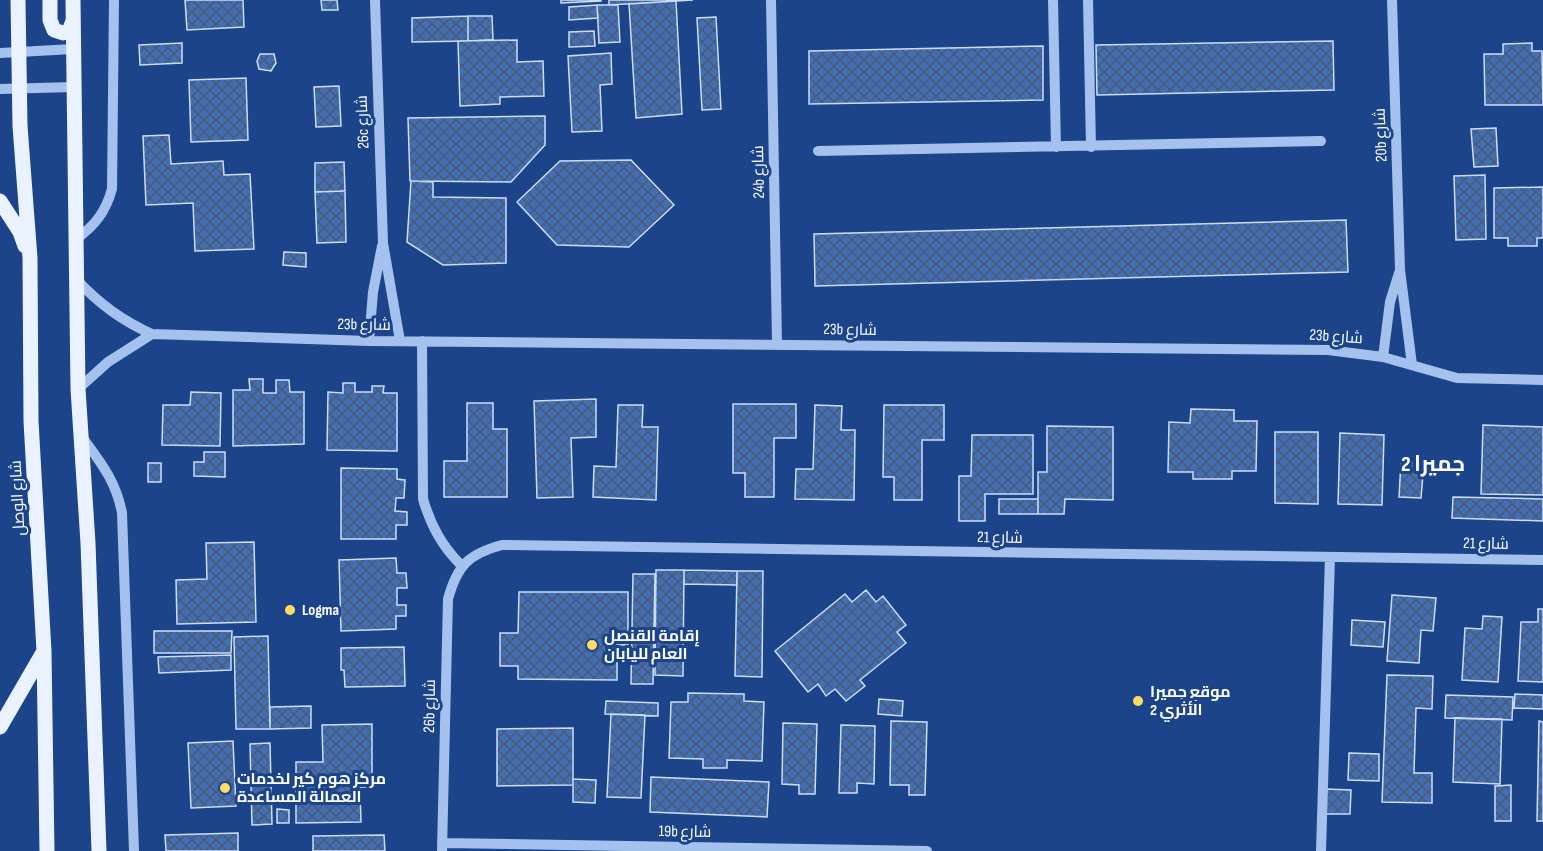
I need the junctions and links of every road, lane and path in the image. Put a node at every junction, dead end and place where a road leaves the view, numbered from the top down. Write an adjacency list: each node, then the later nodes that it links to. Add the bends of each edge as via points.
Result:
1 (18, 0): 13 (main road, شارع الوصل)
2 (50, 0): 10 (main road, via 54,30 69,31)
3 (73, 0): 10 (main road)
4 (114, 0): 22 (street, via 112,189 96,223)
5 (375, 0): 23 (street, 26c شارع)
6 (771, 0): 31 (street, 24b شارع)
7 (1053, 0): 18 (street)
8 (1088, 0): 19 (street)
9 (1392, 0): 25 (street, 20b شارع)
10 (73, 21): 11 (main road)
11 (73, 49): 13 (street); 14 (main road)
12 (0, 52): 13 (street)
13 (19, 52): 16 (main road, شارع الوصل)
14 (73, 87): 16 (street); 22 (main road)
15 (0, 88): 16 (street)
16 (20, 88): 24 (main road, شارع الوصل)
17 (1321, 141): 19 (street)
18 (1056, 147): 19 (street); 20 (street)
19 (1090, 147)
20 (818, 151)
21 (0, 201): 24 (main road, via 20,232)
22 (76, 239): 26 (main road)
23 (383, 243): 28 (street, 26c شارع); 29 (street, 26c شارع)
24 (30, 258): 40 (main road, شارع الوصل, via 32,422)
25 (1400, 270): 32 (street, 20b شارع, via 1390,302); 33 (street, 20b شارع)
26 (77, 280): 27 (street, 23b شارع, via 111,312); 35 (main road)
27 (152, 334): 28 (street, 23b شارع); 35 (street, via 108,362)
28 (369, 341): 29 (street, 23b شارع)
29 (400, 341): 30 (street, 23b شارع)
30 (423, 341): 31 (street, 23b شارع); 39 (street, via 423,499 437,535)
31 (777, 344): 32 (street, 23b شارع, via 1328,350)
32 (1383, 357): 33 (street, 23b شارع)
33 (1412, 365): 34 (street, 23b شارع, via 1457,378)
34 (1543, 380)
35 (78, 389): 36 (main road)
36 (82, 437): 44 (main road); 45 (street, via 115,486 122,513)
37 (1330, 557): 38 (street, شارع 21); 39 (street, شارع 21, via 502,545 480,552); 47 (street)
38 (1543, 560)
39 (461, 565): 42 (street, 26b شارع, via 448,599)
40 (44, 651): 41 (main road); 43 (main road, شارع الوصل)
41 (0, 727)
42 (442, 847): 46 (street, 19b شارع)
43 (47, 851)
44 (99, 851)
45 (134, 851)
46 (927, 851)
47 (1321, 851)

